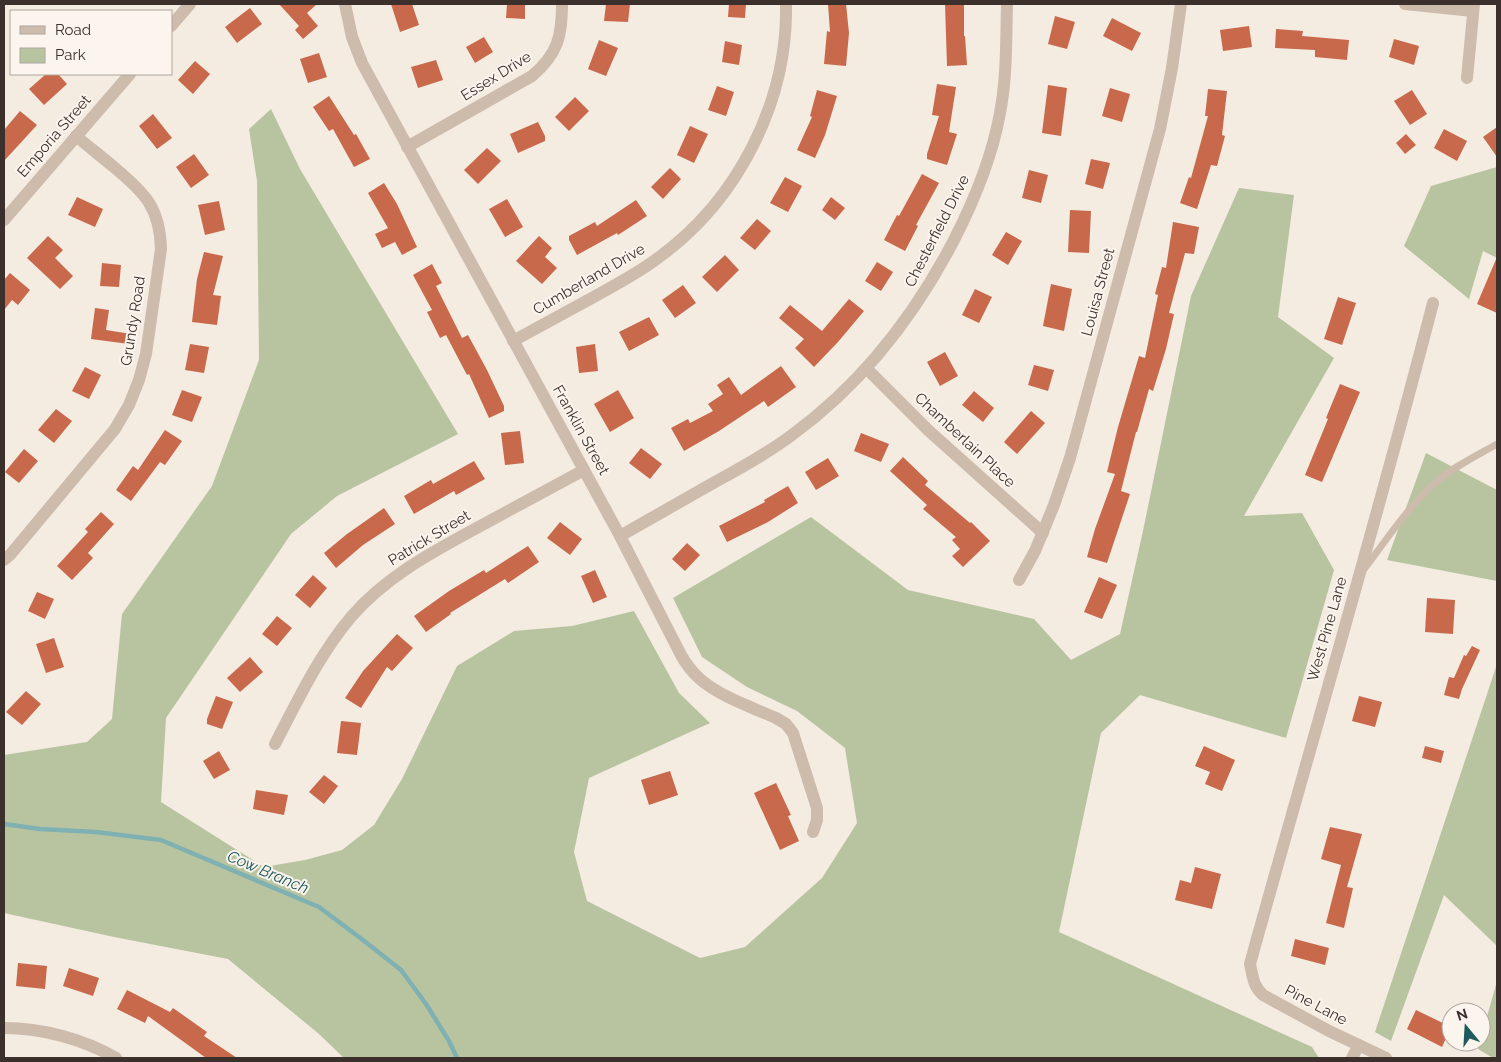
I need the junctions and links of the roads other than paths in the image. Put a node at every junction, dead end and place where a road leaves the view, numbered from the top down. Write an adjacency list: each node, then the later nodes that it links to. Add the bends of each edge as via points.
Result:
1 (190, 4): 9 (street)
2 (345, 4): 13 (street, Franklin Street, via 362,63)
3 (562, 4): 13 (street, Essex Drive, via 557,46 542,68)
4 (786, 4): 16 (street, Cumberland Drive, via 780,71 771,103 747,156 709,211 659,258 631,277)
5 (1007, 4): 17 (street, Chesterfield Drive, via 1000,112 993,148 981,182 967,216 916,306)
6 (1181, 4): 20 (street, Louisa Street, via 1160,129 1070,458)
7 (1405, 4): 8 (street)
8 (1473, 7): 11 (street)
9 (172, 25)
10 (129, 75): 12 (street, Emporia Street)
11 (1467, 78)
12 (76, 136): 14 (street, Emporia Street); 22 (street, Grundy Road, via 135,185 157,219 161,249 146,354 140,380 115,429)
13 (408, 147): 16 (street, Franklin Street)
14 (4, 220)
15 (1433, 303): 23 (street, West Pine Lane)
16 (513, 340): 19 (street, Franklin Street)
17 (867, 369): 20 (street, Chamberlain Place, via 928,430); 21 (street, Chesterfield Drive, via 792,436 756,460)
18 (1497, 444): 23 (lane, via 1435,483 1416,502)
19 (584, 470): 21 (street, Franklin Street); 25 (street, Patrick Street, via 421,558 370,598 314,669)
20 (1043, 533): 24 (street, Louisa Street)
21 (620, 536): 26 (street, Franklin Street, via 688,667 716,690 776,718 793,733 817,808)
22 (4, 560)
23 (1360, 574): 27 (street, West Pine Lane)
24 (1019, 580)
25 (275, 744)
26 (814, 832)
27 (1250, 964): 29 (street, Pine Lane, via 1253,981 1263,995)
28 (4, 1028): 30 (street, via 67,1037)
29 (1359, 1045): 31 (street); 32 (street, Pine Lane)
30 (116, 1058)
31 (1352, 1058)
32 (1386, 1058)

